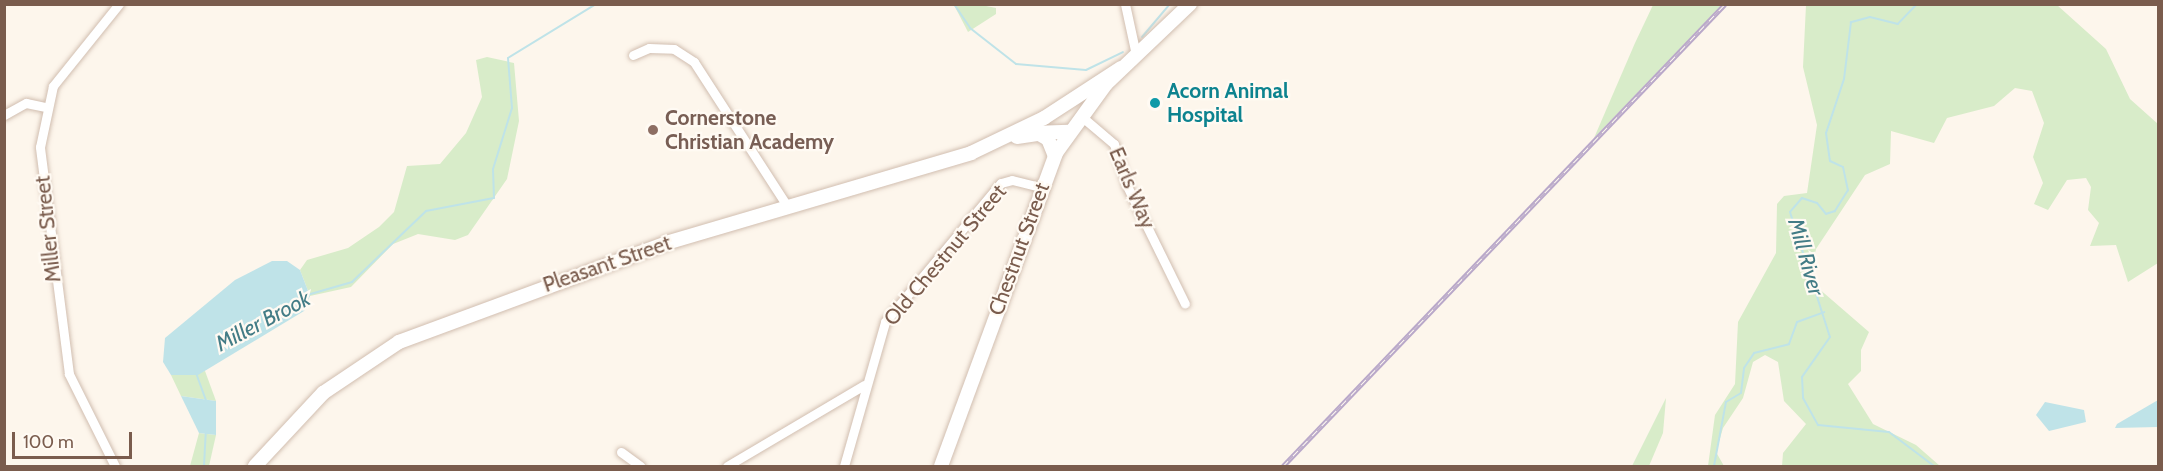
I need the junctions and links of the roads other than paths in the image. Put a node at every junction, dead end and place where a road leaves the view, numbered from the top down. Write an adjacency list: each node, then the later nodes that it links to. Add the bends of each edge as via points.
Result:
1 (119, 4): 7 (street, Miller Street, via 69,62)
2 (1125, 4): 5 (street)
3 (1190, 4): 5 (street)
4 (633, 55): 15 (street, via 649,48 674,49 694,62)
5 (1136, 55): 6 (street, Chestnut Street)
6 (1121, 68): 9 (street, Pleasant Street); 10 (street, Chestnut Street)
7 (45, 107): 8 (street, via 26,103); 19 (street, Miller Street, via 40,147 65,356 79,399)
8 (4, 115)
9 (1044, 118): 10 (street); 12 (street, Pleasant Street)
10 (1075, 124): 11 (street, Pleasant Street); 13 (street, Chestnut Street); 16 (street, Earls Way, via 1110,138 1130,192)
11 (1031, 134): 12 (street, Pleasant Street); 13 (street, via 1048,140)
12 (1003, 140): 15 (street, Pleasant Street)
13 (1055, 156): 14 (street, Chestnut Street)
14 (1041, 187): 17 (street, Old Chestnut Street, via 1012,180 1001,183 885,322); 24 (street, Chestnut Street)
15 (788, 206): 20 (street, Pleasant Street, via 588,269 399,342 323,393)
16 (1185, 304)
17 (864, 385): 22 (street); 23 (street, Old Chestnut Street)
18 (621, 452): 21 (street)
19 (115, 466)
20 (255, 466)
21 (640, 466)
22 (727, 466)
23 (844, 466)
24 (941, 466)

